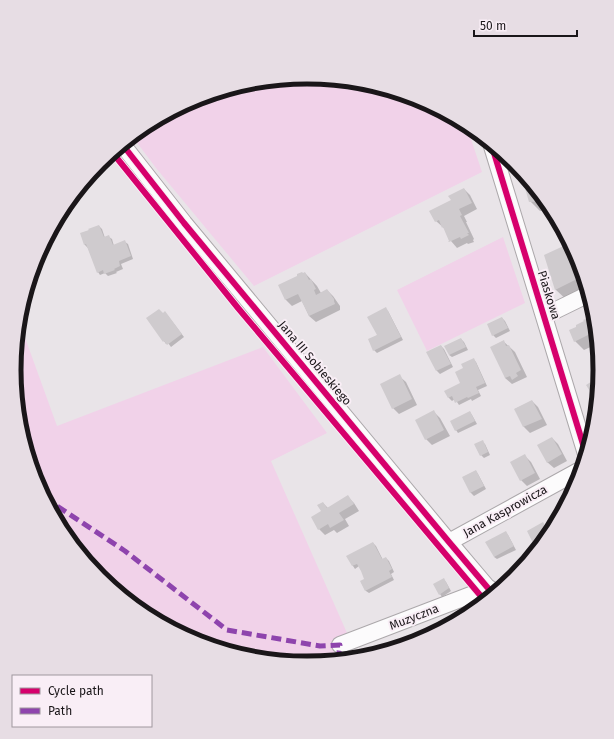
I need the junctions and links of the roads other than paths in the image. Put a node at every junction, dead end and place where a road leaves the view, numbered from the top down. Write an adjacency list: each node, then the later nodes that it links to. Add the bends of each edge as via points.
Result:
1 (126, 148): 7 (street, Jana III Sobieskiego, via 184,223)
2 (494, 152): 4 (street, Piaskowa)
3 (583, 297): 4 (street)
4 (544, 316): 5 (street, Piaskowa)
5 (583, 444)
6 (573, 474): 7 (street, Jana Kasprowicza)
7 (449, 542): 8 (street, Jana III Sobieskiego)
8 (490, 590)
9 (485, 593): 10 (street, Muzyczna)
10 (340, 645)

